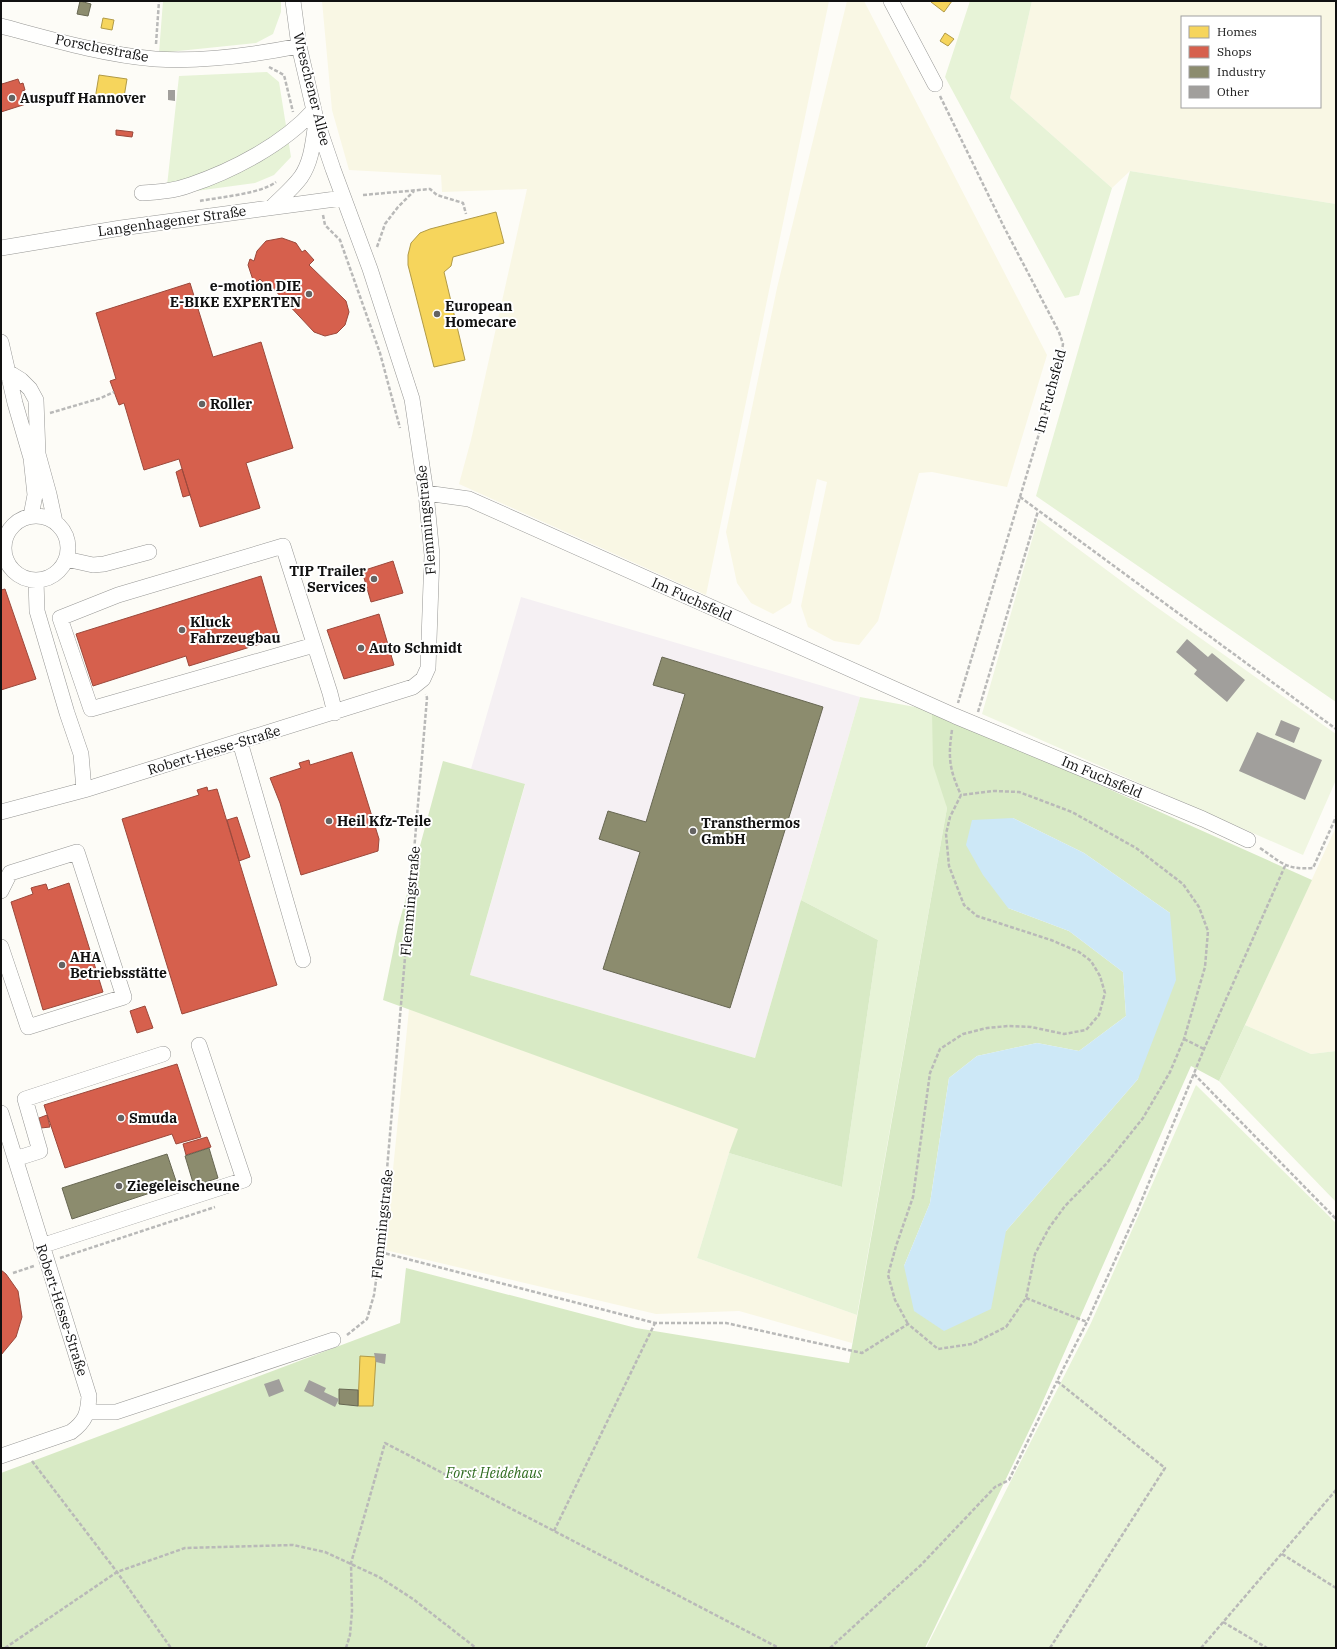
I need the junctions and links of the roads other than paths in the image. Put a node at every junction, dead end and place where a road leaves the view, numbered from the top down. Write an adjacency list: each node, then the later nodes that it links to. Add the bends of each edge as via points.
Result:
1 (293, 1): 4 (street, Wreschener Allee)
2 (892, 1): 5 (street)
3 (1, 26): 4 (street, Porschestraße, via 106,52 154,59 208,59)
4 (299, 46): 6 (street, Wreschener Allee)
5 (935, 84)
6 (315, 115): 7 (street, via 268,148 212,176 189,186 163,192); 8 (street, Wreschener Allee); 9 (street, via 311,154 307,165 300,178)
7 (142, 193)
8 (343, 198): 9 (street, Langenhagener Straße); 13 (street, Flemmingstraße, via 370,269 412,399)
9 (272, 207): 10 (street, Langenhagener Straße)
10 (1, 248)
11 (1, 342): 12 (street)
12 (4, 373): 14 (street, via 31,458 35,495); 15 (street, via 21,380 36,400 38,454)
13 (426, 493): 21 (street, Flemmingstraße, via 432,555 428,668); 26 (street, Im Fuchsfeld, via 469,499 954,716)
14 (31, 516): 15 (street, via 42,516); 17 (street, via 11,527 5,541)
15 (55, 522): 18 (street, via 67,540)
16 (149, 552): 18 (street, via 93,565)
17 (3, 557): 19 (street, via 16,572 25,578)
18 (66, 559): 19 (street, via 57,572 47,578)
19 (36, 580): 24 (street, via 37,611 81,754)
20 (314, 645): 20 (street, via 283,546 118,595 60,618 91,709); 22 (street)
21 (423, 679): 22 (street, Robert-Hesse-Straße, via 413,687)
22 (335, 712): 23 (street, Robert-Hesse-Straße)
23 (240, 742): 24 (street, Robert-Hesse-Straße); 29 (street)
24 (84, 790): 25 (street, Robert-Hesse-Straße)
25 (1, 812)
26 (1248, 840)
27 (1, 890): 28 (street, via 10,874 76,852 124,997 28,1027)
28 (1, 947)
29 (303, 960)
30 (199, 1045): 34 (street, via 244,1180)
31 (163, 1054): 33 (street, via 25,1099 40,1151)
32 (1, 1113): 33 (street, Robert-Hesse-Straße)
33 (15, 1159): 34 (street, Robert-Hesse-Straße)
34 (42, 1246): 36 (street, Robert-Hesse-Straße, via 89,1396)
35 (333, 1340): 36 (street, via 116,1412)
36 (88, 1412): 37 (street, via 81,1424 71,1432)
37 (1, 1456)

